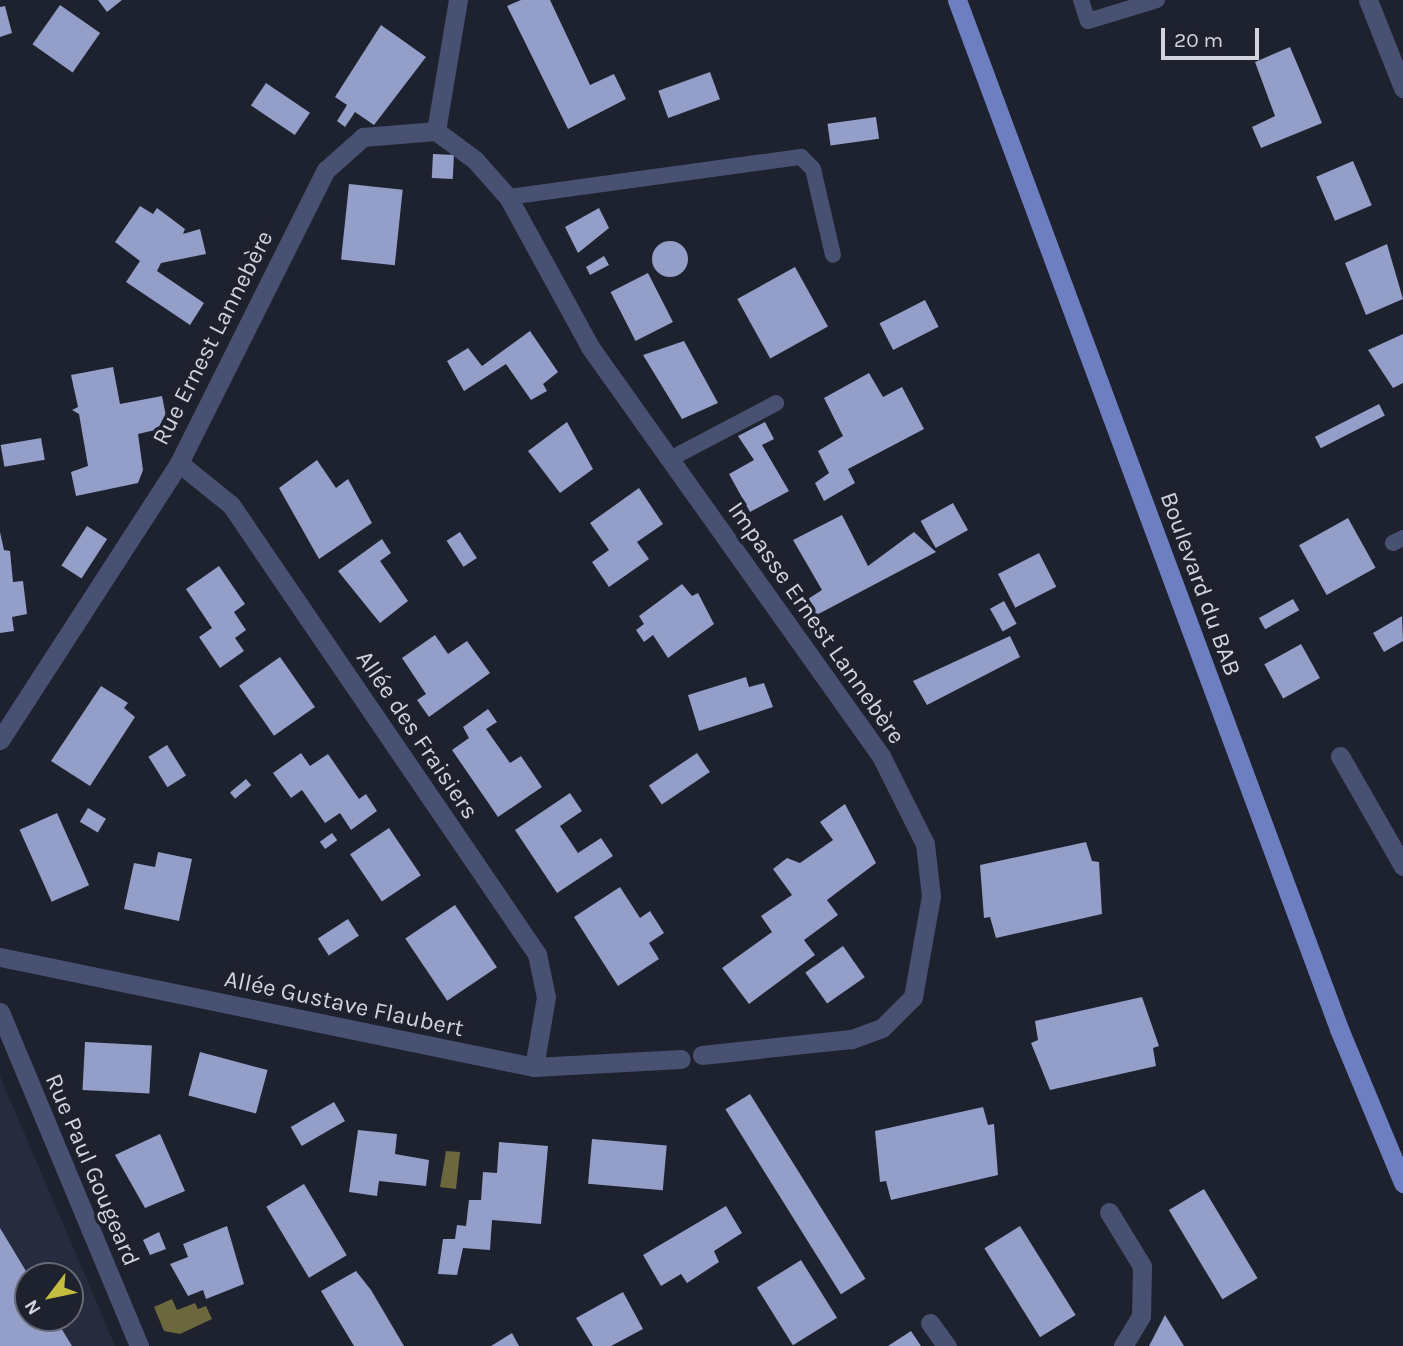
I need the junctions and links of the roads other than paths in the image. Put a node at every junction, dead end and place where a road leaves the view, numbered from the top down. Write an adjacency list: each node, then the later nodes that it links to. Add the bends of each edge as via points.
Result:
1 (458, 0): 7 (street)
2 (957, 0): 21 (main road, Boulevard du BAB, via 1335,1016)
3 (1081, 0): 4 (lane, via 1088,21)
4 (1157, 0)
5 (1368, 0): 6 (street)
6 (1403, 88)
7 (436, 131): 8 (street, Impasse Ernest Lannebère, via 475,160); 12 (street, Rue Ernest Lannebère, via 363,136 326,170)
8 (508, 197): 9 (lane, via 801,157 813,169); 11 (street, Impasse Ernest Lannebère, via 590,347)
9 (833, 255)
10 (776, 403): 11 (lane)
11 (670, 459): 18 (street, Impasse Ernest Lannebère, via 881,756 925,844 931,896 913,997 882,1028 850,1040)
12 (179, 463): 13 (street, Rue Ernest Lannebère); 20 (street, Allée des Fraisiers, via 230,505 537,954 546,997)
13 (0, 740)
14 (1340, 756): 15 (street)
15 (1403, 866)
16 (0, 957): 20 (street, Allée Gustave Flaubert)
17 (0, 1012): 24 (street, Rue Paul Gougeard)
18 (702, 1055)
19 (681, 1059): 20 (street, Allée Gustave Flaubert)
20 (534, 1067)
21 (1403, 1183)
22 (1109, 1212): 26 (street, via 1142,1266 1141,1316)
23 (930, 1323): 25 (street)
24 (139, 1346)
25 (947, 1346)
26 (1123, 1346)

